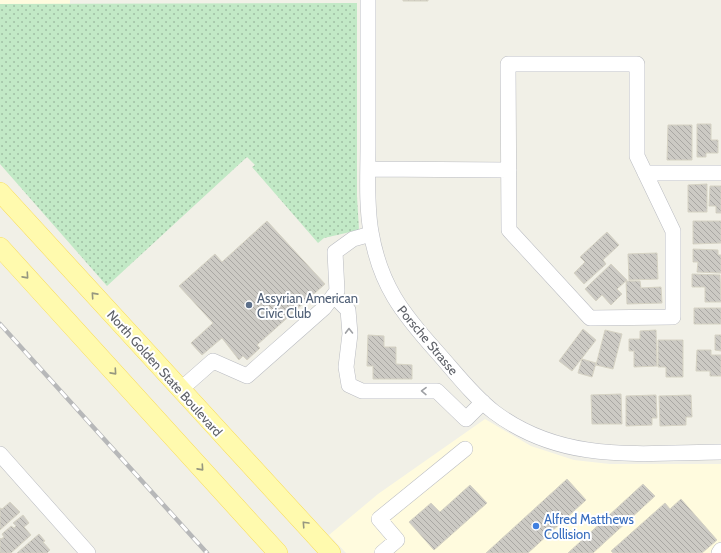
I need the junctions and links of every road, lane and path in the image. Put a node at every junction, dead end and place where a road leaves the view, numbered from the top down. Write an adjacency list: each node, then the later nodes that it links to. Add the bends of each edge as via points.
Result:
1 (368, 0): 2 (street, Porsche Strasse)
2 (368, 169): 3 (street); 7 (street, Porsche Strasse)
3 (508, 170): 4 (street, via 508,64 637,64 637,156); 4 (street, via 509,230 590,318 673,317 673,231)
4 (645, 173): 5 (street)
5 (721, 173)
6 (0, 192): 10 (main road, North Golden State Boulevard, one-way to 6)
7 (371, 234): 9 (street, via 353,239 335,252 337,291); 11 (street, Porsche Strasse, via 382,273 396,302 411,323)
8 (0, 247): 16 (main road, one-way to 16)
9 (334, 296): 10 (street, via 324,308 247,376 213,361); 11 (street, one-way to 9, via 466,419 437,391 362,391 350,384 346,366 350,334 348,310)
10 (180, 390): 18 (main road, North Golden State Boulevard, one-way to 10)
11 (483, 402): 13 (street, Porsche Strasse, via 525,431 576,449 614,453)
12 (465, 449): 19 (street, via 379,519 397,540)
13 (721, 452)
14 (0, 454): 17 (street)
15 (721, 550): 20 (street)
16 (277, 552)
17 (88, 553)
18 (331, 553)
19 (382, 553)
20 (719, 553)

